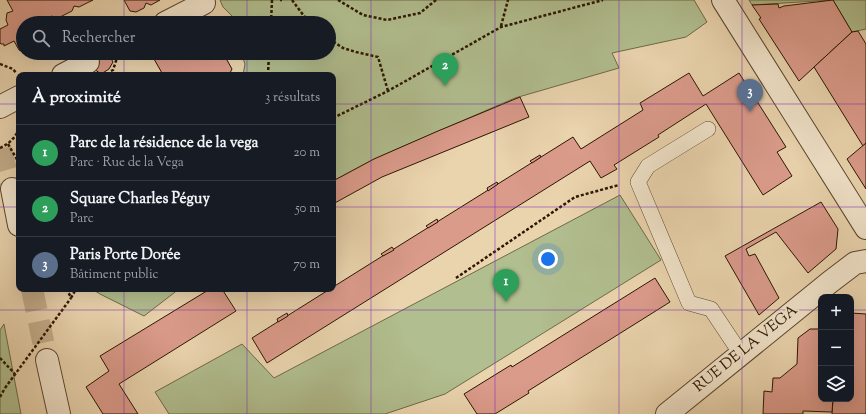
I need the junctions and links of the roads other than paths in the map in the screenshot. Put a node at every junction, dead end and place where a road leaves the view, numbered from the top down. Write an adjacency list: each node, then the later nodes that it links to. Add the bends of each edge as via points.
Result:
1 (203, 0): 3 (street, via 204,3)
2 (723, 0): 11 (street)
3 (179, 16)
4 (88, 62): 5 (street)
5 (69, 72)
6 (16, 99): 7 (street)
7 (0, 107)
8 (708, 128): 13 (lane, via 648,166 638,182 689,303 711,310)
9 (12, 189): 10 (street)
10 (16, 210)
11 (866, 228)
12 (866, 261): 13 (street, RUE DE LA VEGA, via 854,263)
13 (741, 354): 16 (street, RUE DE LA VEGA)
14 (47, 360): 15 (street)
15 (59, 414)
16 (667, 414)

